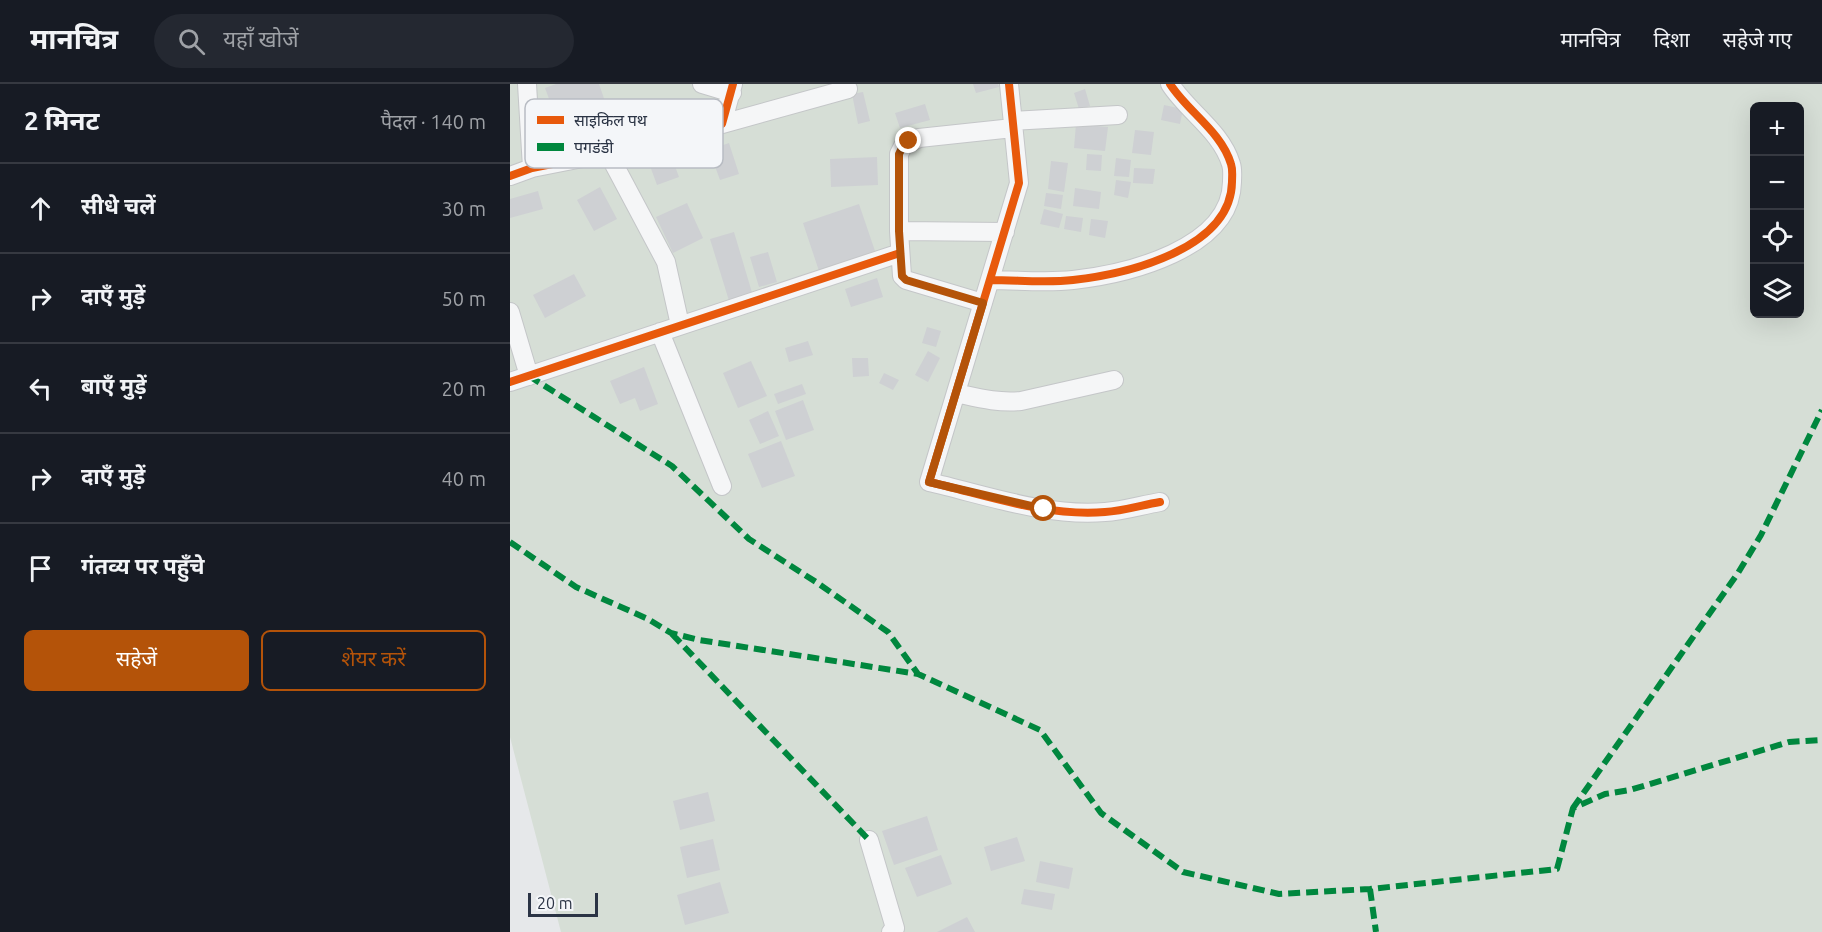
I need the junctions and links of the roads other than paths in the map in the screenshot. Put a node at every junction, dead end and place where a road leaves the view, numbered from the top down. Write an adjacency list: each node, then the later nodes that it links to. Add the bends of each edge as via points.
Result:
1 (528, 84): 7 (street)
2 (702, 84): 5 (street)
3 (1009, 84): 11 (street)
4 (1170, 84): 18 (street, via 1217,137 1232,166 1232,193 1218,223 1182,249 1134,267 1057,281)
5 (732, 88): 9 (street)
6 (848, 89): 10 (street)
7 (529, 99)
8 (1118, 115): 11 (street)
9 (723, 120)
10 (723, 124)
11 (1013, 124): 15 (street, via 919,138 903,146 899,154); 16 (street, via 1019,183)
12 (532, 168): 14 (street)
13 (616, 168): 21 (street, via 666,262)
14 (510, 176)
15 (899, 231): 16 (street); 17 (street)
16 (1005, 232): 18 (street)
17 (900, 253): 19 (street, via 906,280); 21 (street)
18 (990, 280): 19 (street)
19 (983, 303): 26 (street)
20 (510, 312): 23 (street)
21 (681, 325): 22 (street)
22 (660, 332): 23 (street); 27 (street)
23 (529, 376): 25 (street)
24 (1114, 380): 26 (street, via 1021,401 994,402)
25 (510, 382)
26 (956, 393): 28 (street, via 929,482 1069,513 1106,513)
27 (722, 486)
28 (1160, 502)
29 (869, 840): 30 (street, via 895,928)
30 (891, 932)

